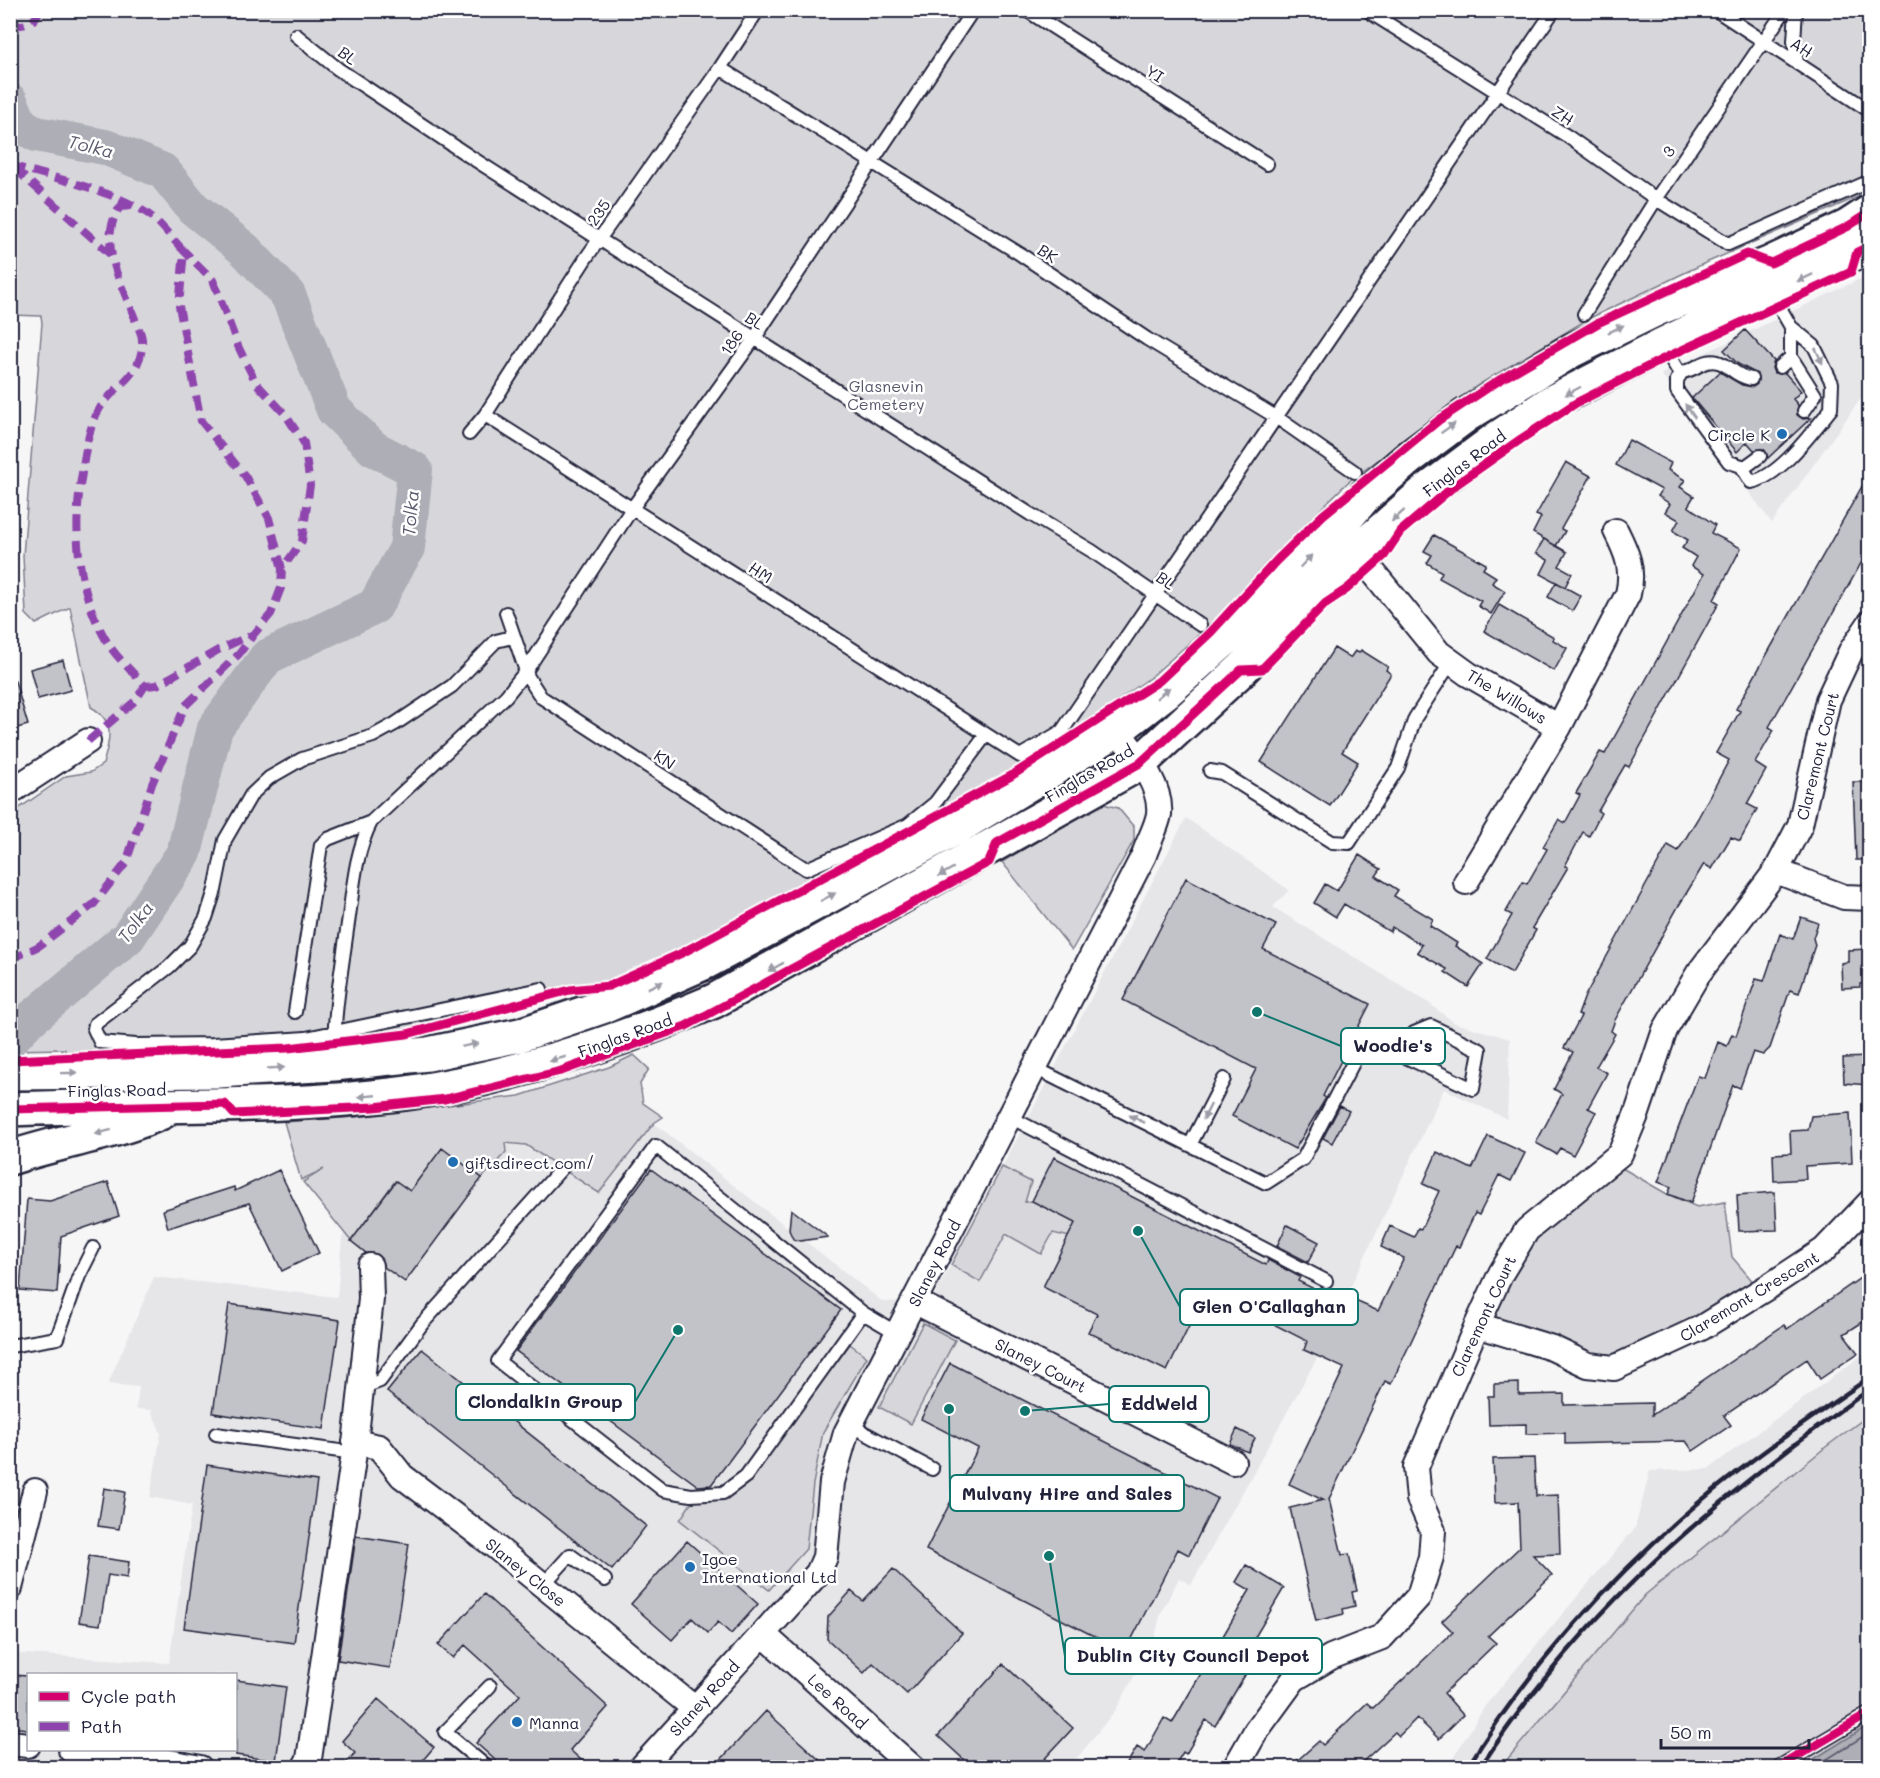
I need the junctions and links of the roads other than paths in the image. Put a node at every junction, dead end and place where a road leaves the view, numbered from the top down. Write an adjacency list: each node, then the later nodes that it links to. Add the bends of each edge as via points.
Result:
1 (758, 10): 12 (lane, 235)
2 (973, 10): 15 (lane, 186)
3 (1026, 10): 16 (lane, YI)
4 (1554, 10): 13 (lane)
5 (1716, 10): 10 (lane, AH)
6 (1785, 10): 10 (lane, 3)
7 (1796, 10): 11 (lane)
8 (1371, 13): 13 (lane, ZH)
9 (296, 35): 20 (lane, BL, via 338,69)
10 (1763, 41): 11 (lane, AH); 18 (lane, 3)
11 (1797, 63): 14 (lane, AH)
12 (720, 68): 15 (lane, BK); 20 (lane, 235)
13 (1498, 92): 18 (lane, ZH); 32 (lane)
14 (1869, 109)
15 (870, 161): 24 (lane, 186); 32 (lane, BK)
16 (1267, 164)
17 (1869, 181): 18 (lane, ZH, via 1728,244)
18 (1656, 199): 22 (lane, 3)
19 (1868, 225): 21 (main road, Finglas Road, one-way to 21); 39 (main road, Finglas Road, one-way to 19, via 1365,496 1434,438 1571,351 1657,309 1772,263 1847,227)
20 (599, 240): 24 (lane, BL); 31 (lane, 235)
21 (1772, 293): 23 (lane); 25 (main road, Finglas Road)
22 (1584, 314)
23 (1791, 327): 26 (lane); 35 (lane, one-way to 35, via 1814,346 1832,383 1831,409 1776,470 1761,480 1751,482)
24 (754, 339): 37 (lane, 186); 40 (lane, BL)
25 (1662, 345): 28 (lane); 39 (main road, Finglas Road, one-way to 39, via 1550,403 1421,495)
26 (1791, 357): 27 (lane); 30 (lane, via 1815,395)
27 (1779, 367)
28 (1682, 372): 29 (lane, via 1704,362 1719,362 1738,377); 35 (lane, one-way to 28, via 1729,462 1685,405 1677,391)
29 (1751, 379)
30 (1804, 411)
31 (485, 415): 33 (lane, 235); 37 (lane, HM)
32 (1276, 417): 36 (lane, BK); 40 (lane)
33 (469, 435)
34 (1760, 456): 35 (lane)
35 (1742, 467)
36 (1354, 472)
37 (633, 507): 46 (lane, 186); 49 (lane, HM)
38 (1616, 531): 47 (street, via 1630,562 1628,594)
39 (1347, 540): 45 (street, The Willows, via 1439,653); 48 (main road, Finglas Road, one-way to 39); 51 (main road, Finglas Road, via 1240,670)
40 (1156, 592): 43 (lane, BL); 49 (lane, HM, via 1062,731 1020,756)
41 (506, 613): 44 (lane, KN)
42 (1869, 623): 55 (street, Claremont Court, via 1828,700 1800,825)
43 (1200, 625)
44 (512, 637): 46 (lane, KN); 60 (lane, via 495,641 452,686 395,724 373,736 302,759 269,778 251,795 225,840 212,900 190,946 95,1024 94,1029 94,1036 100,1041 136,1045 213,1044)
45 (1451, 662): 47 (street, The Willows); 52 (lane, via 1415,718 1398,768 1349,843 1332,842 1222,773)
46 (529, 666): 49 (lane, KN, via 541,697 806,869 908,825 935,804); 54 (lane, 186, via 506,696)
47 (1559, 727): 56 (street, The Willows)
48 (1118, 730): 51 (street, Slaney Road); 62 (main road, Finglas Road, one-way to 48, via 428,1054 520,1035 608,1005 706,962 948,833)
49 (986, 735)
50 (88, 741): 53 (street)
51 (1140, 763): 63 (street, Slaney Road, via 1158,799 1159,816 1144,855); 66 (main road, Finglas Road, one-way to 66, via 714,1001 647,1029 505,1073 404,1093 322,1100)
52 (1210, 771)
53 (10, 792)
54 (371, 822): 59 (lane, via 321,845); 60 (lane, via 359,853)
55 (1776, 872): 57 (street, via 1844,897); 78 (street, Claremont Court, via 1698,974 1665,1030 1620,1154 1527,1230)
56 (1466, 882)
57 (1869, 898)
58 (541, 989): 60 (lane)
59 (295, 1012)
60 (333, 1033): 62 (lane)
61 (1401, 1056): 61 (lane, via 1473,1089 1480,1050 1431,1026 1413,1032); 69 (lane, via 1366,1038 1303,1159 1266,1183)
62 (334, 1065): 64 (main road, Finglas Road, one-way to 62, via 218,1071)
63 (1033, 1067): 68 (street, Slaney Road); 69 (lane, one-way to 63)
64 (10, 1073)
65 (1224, 1078): 69 (lane, one-way to 69)
66 (177, 1104): 67 (main road, Finglas Road); 70 (main road, one-way to 70, via 137,1123)
67 (10, 1109)
68 (1008, 1116): 75 (lane); 76 (street, Slaney Road)
69 (1190, 1145)
70 (10, 1158)
71 (562, 1168): 81 (lane, via 422,1324 380,1381)
72 (1869, 1202): 78 (street, Claremont Crescent, via 1824,1250 1771,1285 1701,1328 1614,1368 1588,1365 1552,1348)
73 (93, 1248): 80 (lane, via 57,1338)
74 (370, 1266): 81 (street, via 371,1299)
75 (1326, 1281)
76 (914, 1301): 79 (street, Slaney Road); 85 (street, Slaney Court)
77 (863, 1313): 77 (lane, via 656,1146 498,1361 663,1490 691,1495 723,1493 746,1476); 79 (lane)
78 (1477, 1325): 103 (street, Claremont Court, via 1416,1467 1419,1499 1433,1531 1431,1557 1419,1596 1382,1637 1331,1657 1294,1679)
79 (897, 1333): 82 (street, Slaney Road)
80 (10, 1346)
81 (361, 1388): 84 (street)
82 (850, 1425): 86 (lane); 91 (street, Slaney Road, via 832,1482 825,1557 818,1573)
83 (216, 1434): 84 (lane)
84 (355, 1448): 89 (street, Slaney Close, via 379,1448 402,1476); 99 (street, via 309,1759)
85 (1233, 1462)
86 (932, 1469)
87 (35, 1491): 90 (street)
88 (605, 1580): 89 (lane, via 570,1555)
89 (543, 1585): 93 (street, Slaney Close)
90 (10, 1588)
91 (763, 1634): 93 (street, Slaney Road); 102 (street, Lee Road)
92 (490, 1686): 100 (lane, via 445,1731)
93 (694, 1708): 101 (street, Slaney Road)
94 (1869, 1713): 104 (lane)
95 (10, 1743): 96 (street)
96 (27, 1745)
97 (88, 1751): 98 (street)
98 (200, 1767)
99 (304, 1767)
100 (488, 1767)
101 (641, 1767)
102 (913, 1767)
103 (1235, 1767)
104 (1777, 1767)

